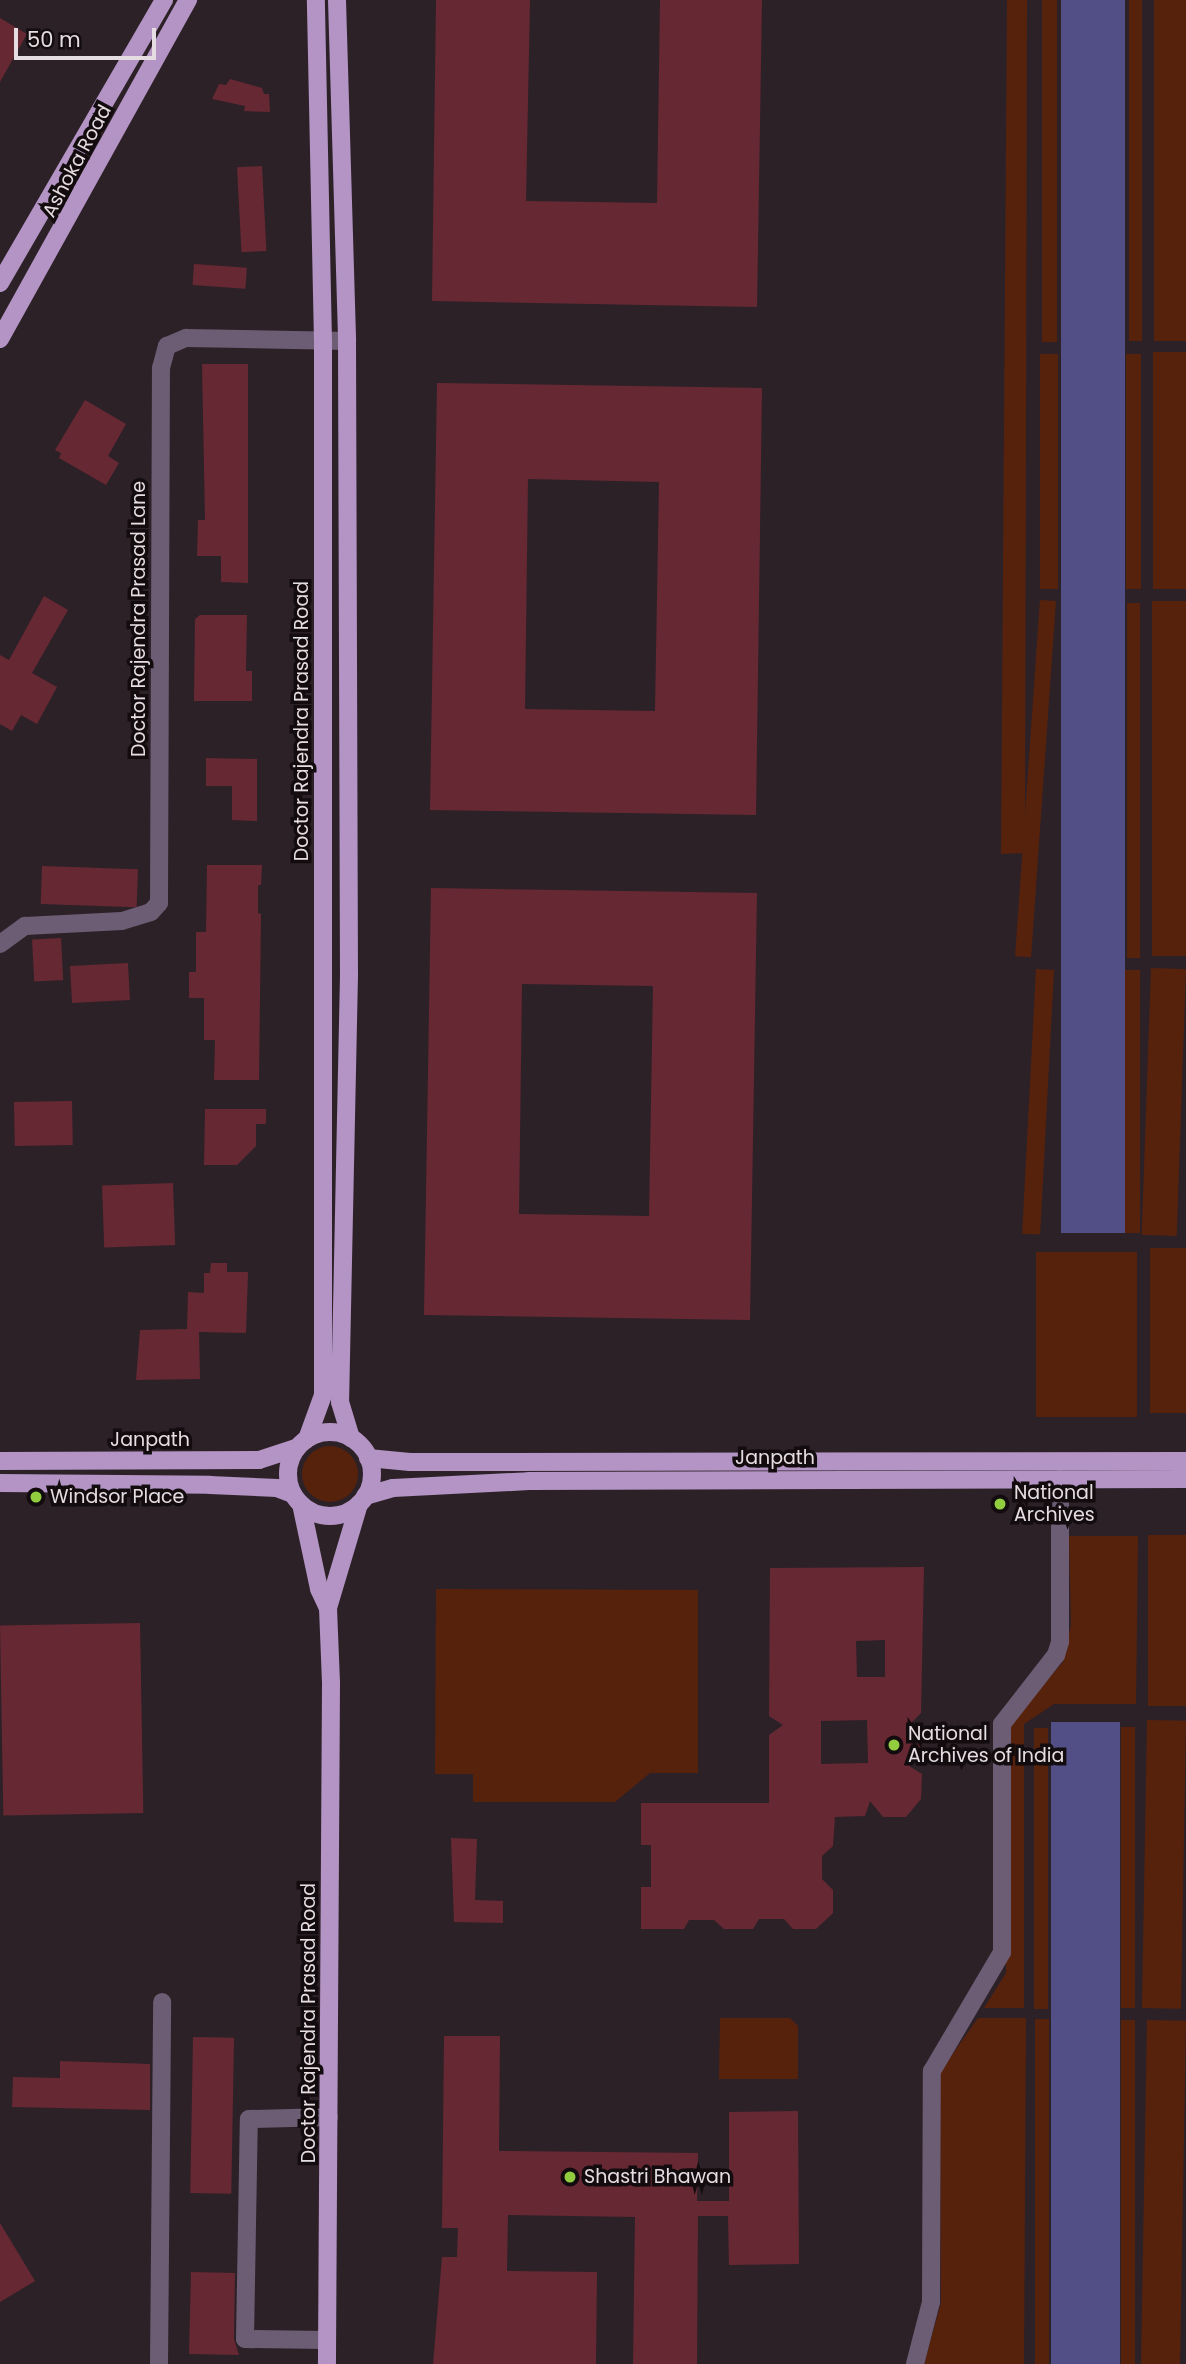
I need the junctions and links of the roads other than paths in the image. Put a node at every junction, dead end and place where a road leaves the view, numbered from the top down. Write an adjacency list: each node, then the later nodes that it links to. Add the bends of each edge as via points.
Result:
1 (164, 0): 5 (main road, Ashoka Road)
2 (188, 0): 6 (main road, Ashoka Road)
3 (316, 0): 8 (main road, Doctor Rajendra Prasad Road)
4 (337, 0): 7 (main road)
5 (0, 283)
6 (0, 339)
7 (347, 341): 8 (street, Doctor Rajendra Prasad Lane); 10 (main road, via 348,975 340,1402)
8 (323, 342): 9 (street, Doctor Rajendra Prasad Lane, via 186,338 167,346 160,368 159,903 151,912 122,921 25,926); 11 (main road, Doctor Rajendra Prasad Road, via 323,1395)
9 (0, 944)
10 (351, 1438): 11 (main road, via 329,1432); 12 (main road)
11 (302, 1443): 13 (main road, Janpath, via 259,1460); 18 (main road, via 288,1471)
12 (368, 1458): 14 (main road, Janpath, via 410,1462); 19 (main road, via 371,1477)
13 (0, 1461)
14 (1186, 1461)
15 (1060, 1479): 16 (main road, Janpath); 19 (main road, Janpath, via 529,1481 393,1488); 26 (street, via 1060,1642 1056,1655 1002,1724 1002,1952 932,2071 931,2302)
16 (1186, 1479)
17 (0, 1483): 18 (main road, via 277,1488)
18 (297, 1499): 19 (main road, via 324,1515 337,1515); 20 (main road)
19 (362, 1500): 20 (main road)
20 (328, 1608): 22 (main road, Doctor Rajendra Prasad Road)
21 (162, 2003): 24 (street)
22 (329, 2116): 23 (main road, Doctor Rajendra Prasad Road); 23 (street, via 249,2119 245,2339)
23 (327, 2340): 25 (main road, Doctor Rajendra Prasad Road)
24 (159, 2364)
25 (327, 2364)
26 (915, 2364)

